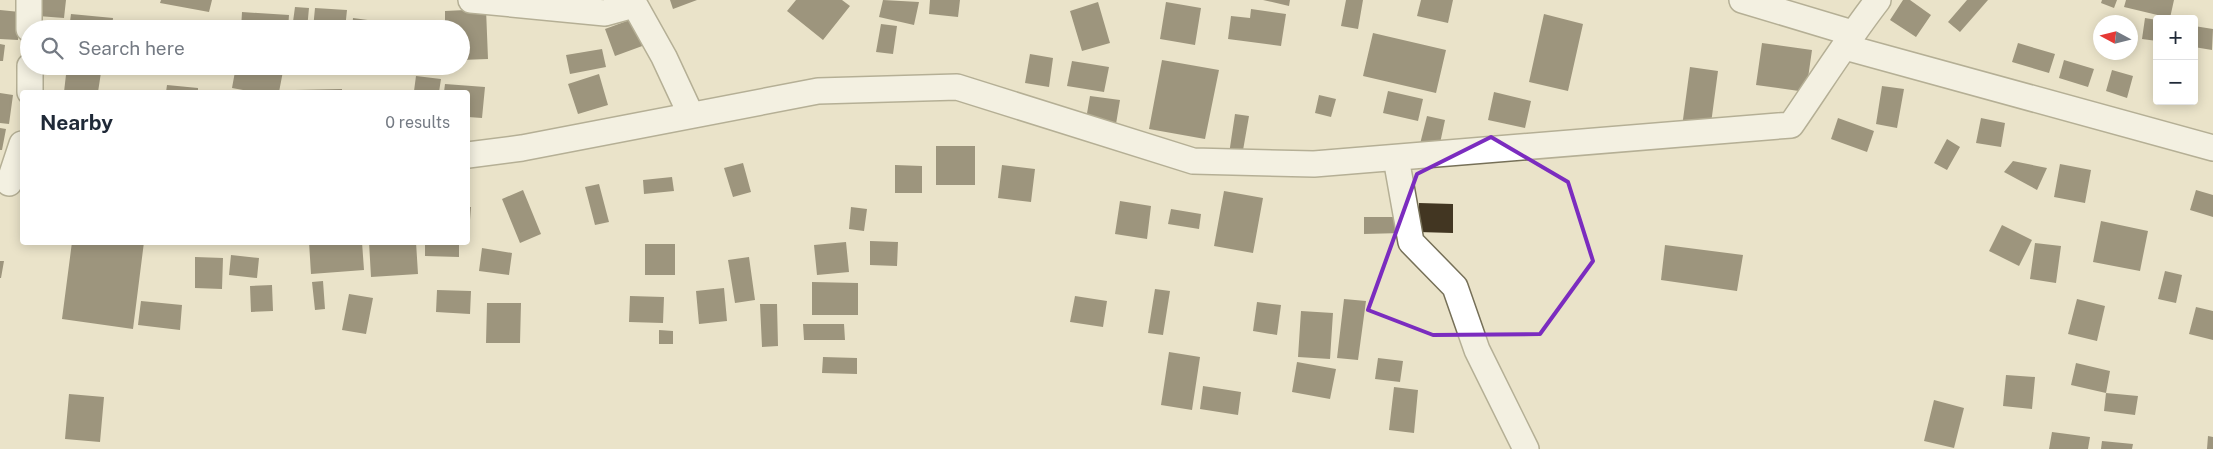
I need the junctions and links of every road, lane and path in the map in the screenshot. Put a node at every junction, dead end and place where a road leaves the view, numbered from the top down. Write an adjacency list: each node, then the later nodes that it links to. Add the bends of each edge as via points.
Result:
1 (29, 0): 6 (street)
2 (471, 0): 5 (street, via 606,13)
3 (1742, 0): 7 (street)
4 (1878, 0): 7 (street)
5 (633, 3): 10 (street, via 664,57)
6 (29, 20)
7 (1849, 40): 11 (street); 14 (street, via 1791,125)
8 (30, 75): 9 (street)
9 (30, 90)
10 (691, 115): 13 (street, via 522,148); 14 (street, via 818,90 957,87 1193,161 1314,164)
11 (2213, 148)
12 (20, 150): 15 (street)
13 (470, 155)
14 (1396, 158): 16 (street, via 1411,242 1455,287 1476,350)
15 (10, 183)
16 (1526, 449)

